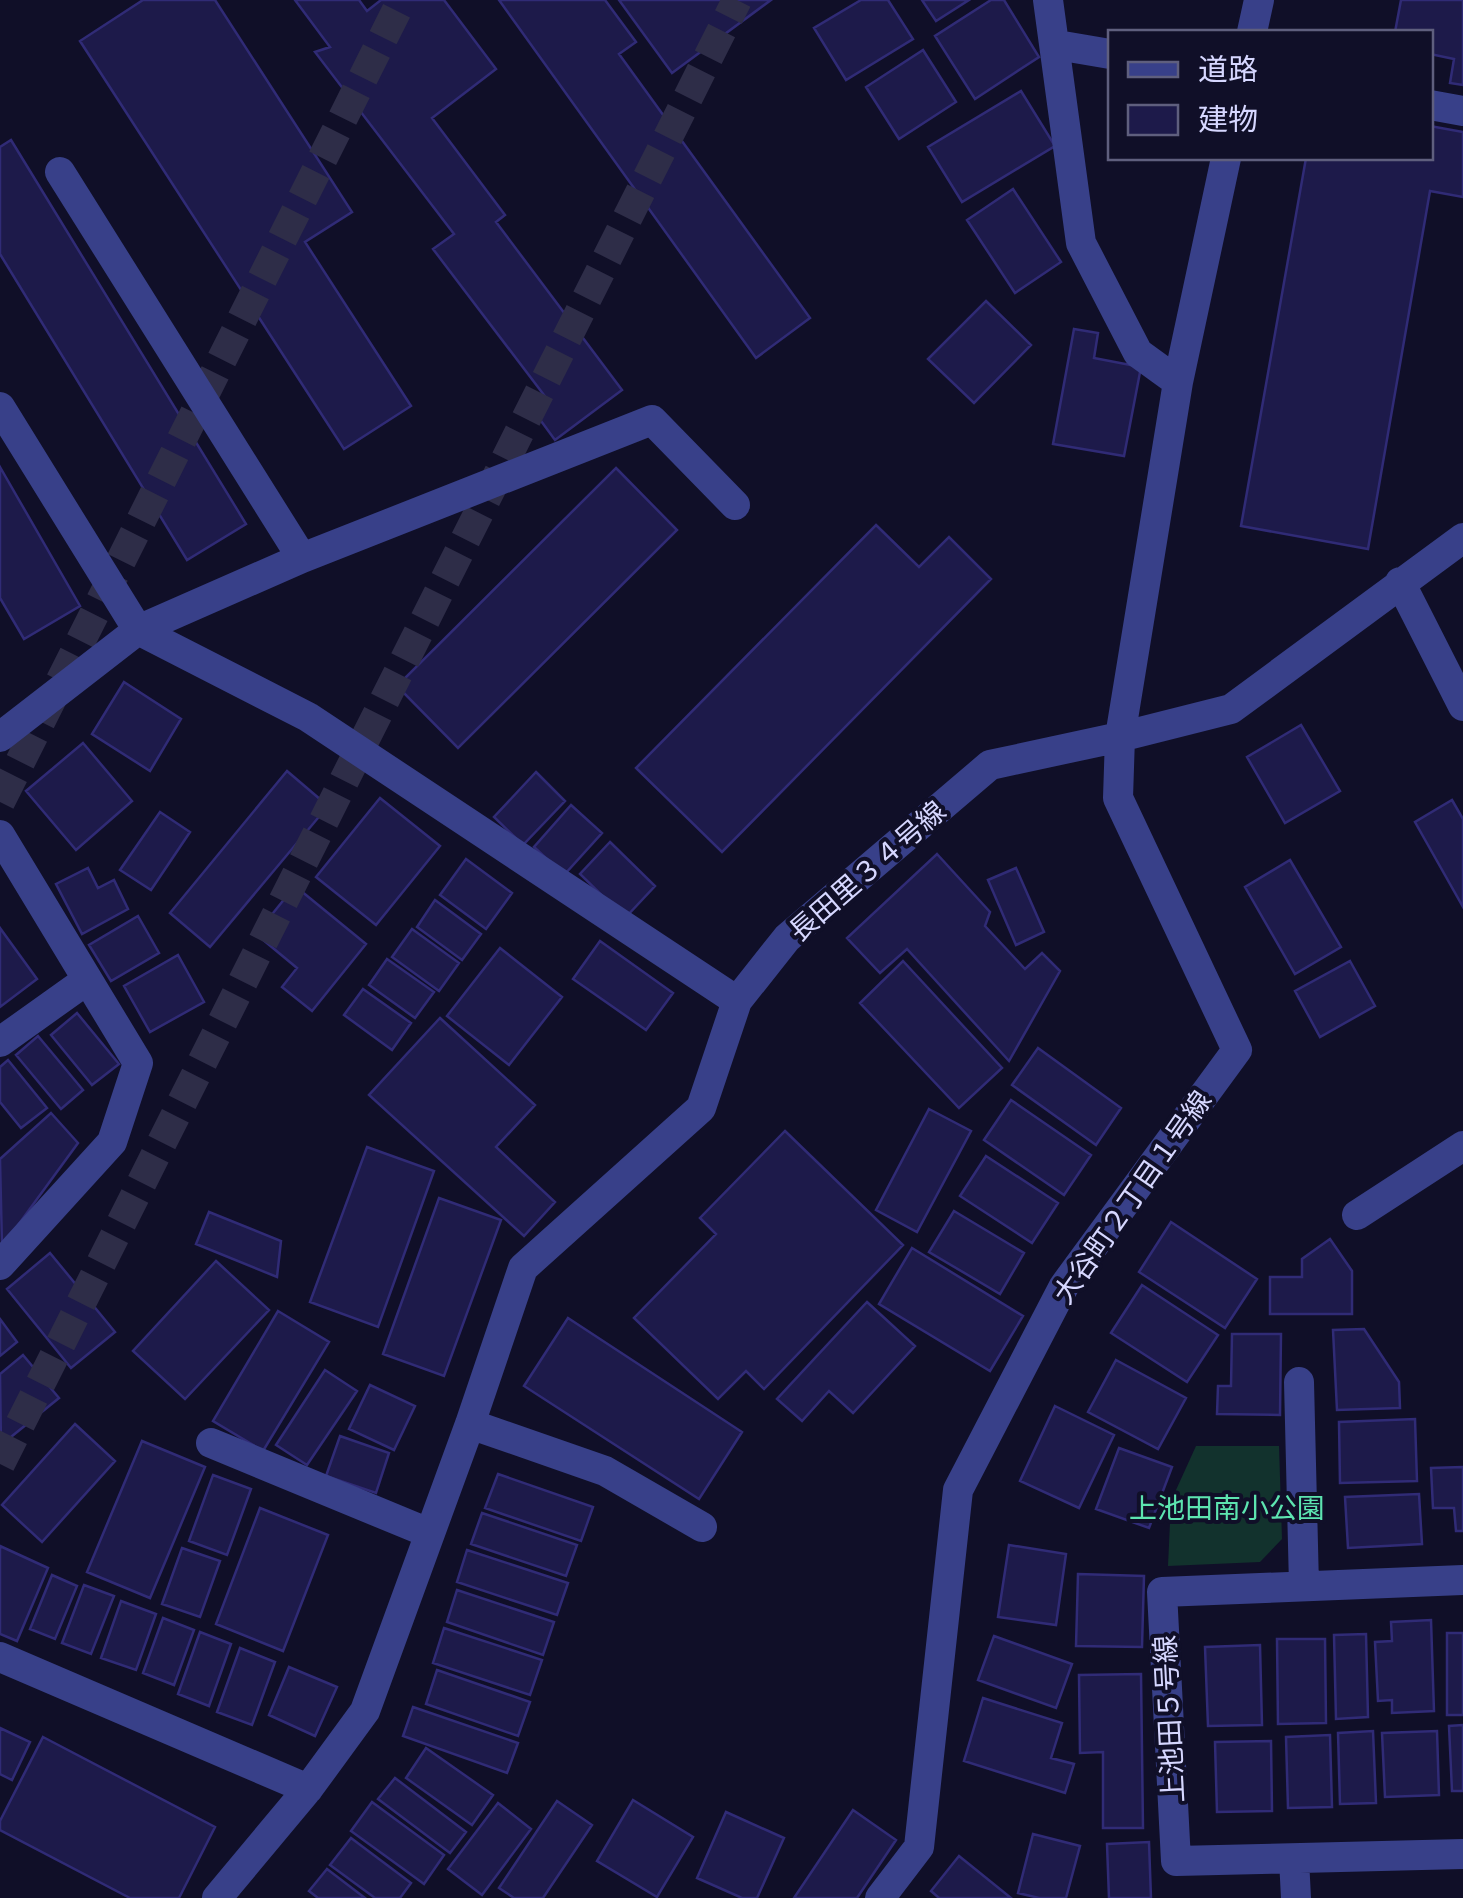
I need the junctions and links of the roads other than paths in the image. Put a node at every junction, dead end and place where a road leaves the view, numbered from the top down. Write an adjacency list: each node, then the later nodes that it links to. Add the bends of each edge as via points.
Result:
1 (1048, 0): 4 (street)
2 (1258, 0): 3 (street)
3 (1252, 30)
4 (1057, 45): 5 (street); 10 (street, via 1081,243 1138,354)
5 (1108, 54)
6 (1433, 106): 7 (street)
7 (1463, 111)
8 (1226, 160): 10 (street)
9 (60, 172): 14 (street)
10 (1178, 382): 18 (street)
11 (0, 407): 16 (street)
12 (735, 505): 14 (street, via 652,420)
13 (1463, 538): 15 (street, 長田里３４号線)
14 (302, 558): 16 (street)
15 (1400, 582): 17 (street); 18 (street, 長田里３４号線, via 1231,709)
16 (138, 630): 19 (street); 22 (street, via 308,716)
17 (1463, 706)
18 (1120, 737): 22 (street, 長田里３４号線, via 990,764 787,938); 38 (street, 大谷町２丁目１号線, via 1118,798 1237,1050 1064,1286 958,1490 919,1847)
19 (0, 738)
20 (0, 835): 21 (street)
21 (87, 980): 23 (street); 26 (street, via 138,1063 112,1142)
22 (737, 1001): 28 (street, 長田里３４号線, via 700,1108 522,1268)
23 (0, 1042)
24 (1463, 1146): 25 (street)
25 (1357, 1215)
26 (0, 1265)
27 (1298, 1382): 33 (street)
28 (470, 1424): 30 (street, via 605,1471); 31 (street, 長田里３４号線)
29 (211, 1443): 31 (street)
30 (702, 1526)
31 (429, 1533): 35 (street, 長田里３４号線, via 364,1712)
32 (1463, 1580): 33 (street, 上池田５号線)
33 (1304, 1586): 37 (street, 上池田５号線, via 1162,1592 1176,1862)
34 (0, 1656): 35 (street)
35 (308, 1788): 39 (street, 長田里３４号線)
36 (1463, 1854): 37 (street, 上池田５号線)
37 (1294, 1858): 40 (street)
38 (891, 1894)
39 (218, 1898)
40 (1296, 1898)

